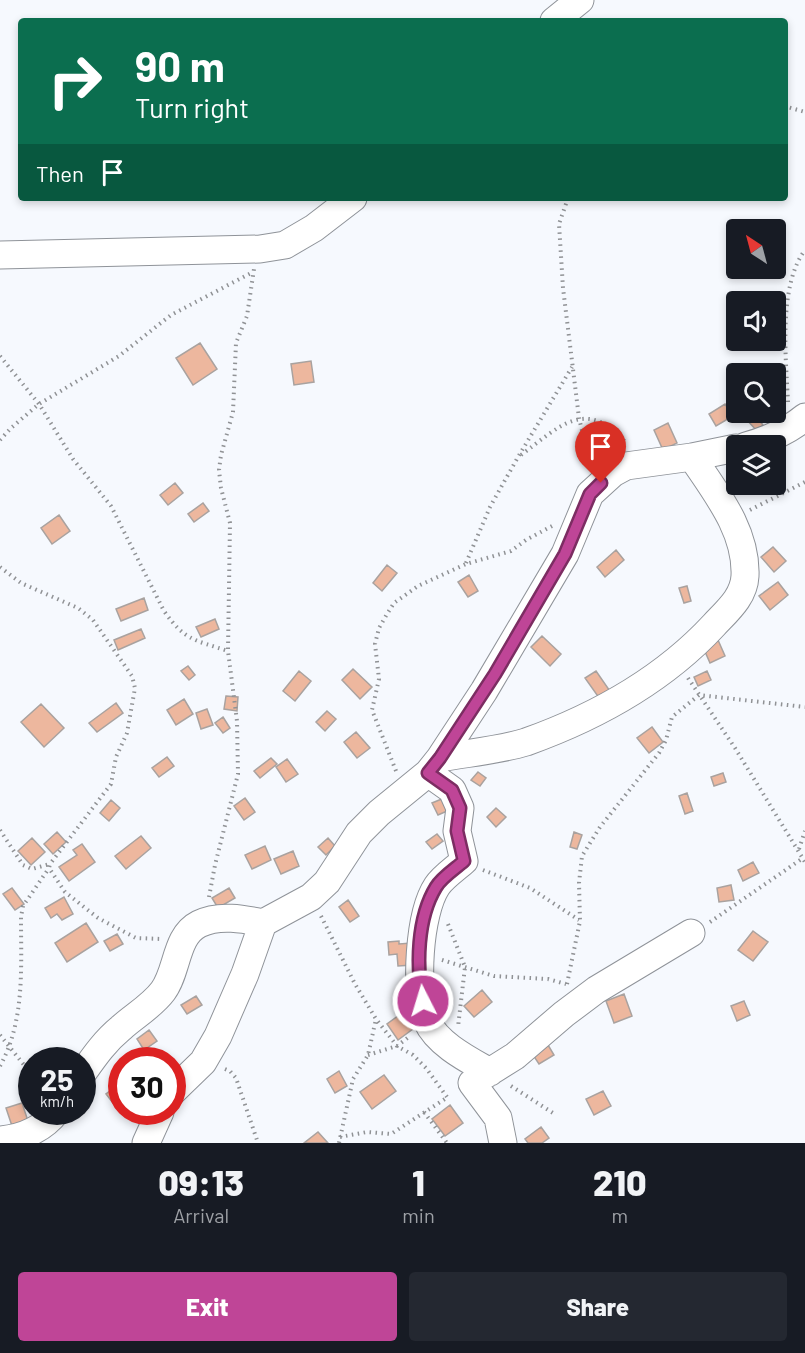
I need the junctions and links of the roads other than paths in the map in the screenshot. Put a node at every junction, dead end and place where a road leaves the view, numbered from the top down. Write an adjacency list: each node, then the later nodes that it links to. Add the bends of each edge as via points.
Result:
1 (348, 201): 2 (street, via 314,228 257,260)
2 (0, 255)
3 (797, 424): 4 (street)
4 (774, 435)
5 (726, 450): 6 (street)
6 (692, 457): 7 (street, via 626,466 612,473 586,503 565,554 484,691); 7 (street, via 733,518 745,576 736,601 704,637 631,694 524,742)
7 (434, 766): 8 (street, via 359,833 327,882 311,897); 12 (street, via 460,808 457,831 464,861 437,886 425,917 420,986 427,1021)
8 (263, 923): 10 (street, via 242,918 196,928 162,992); 11 (street, via 218,1036 203,1062)
9 (691, 933): 12 (street, via 596,990 515,1056)
10 (96, 1057)
11 (186, 1078)
12 (481, 1078): 17 (street, via 498,1118)
13 (43, 1125): 15 (street, via 21,1137)
14 (154, 1125): 16 (street)
15 (0, 1140)
16 (146, 1143)
17 (503, 1143)

